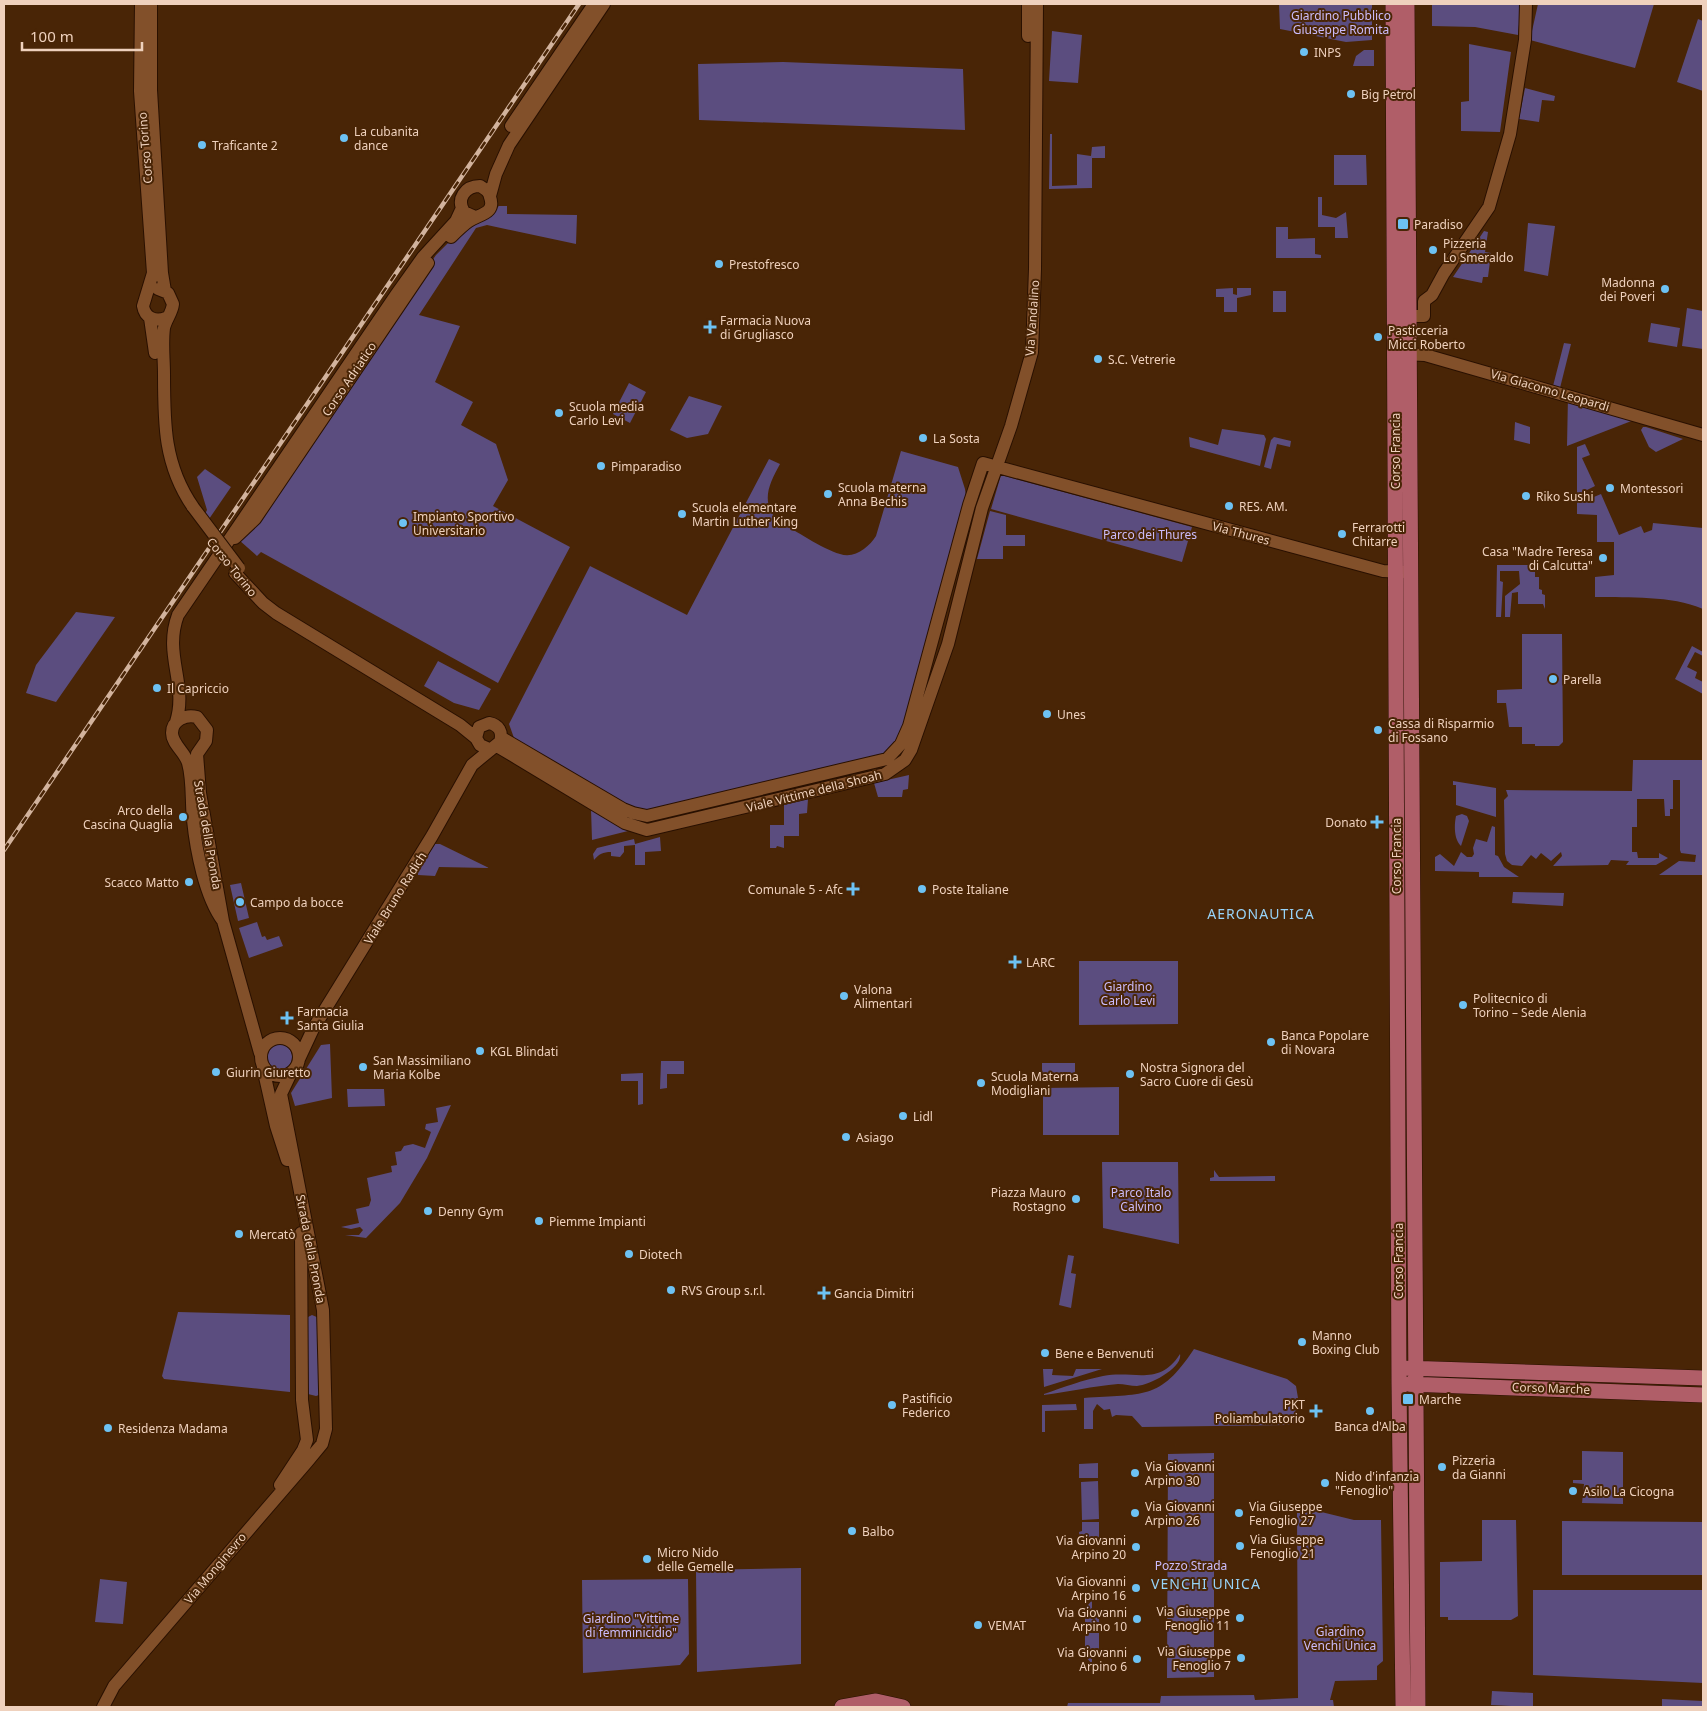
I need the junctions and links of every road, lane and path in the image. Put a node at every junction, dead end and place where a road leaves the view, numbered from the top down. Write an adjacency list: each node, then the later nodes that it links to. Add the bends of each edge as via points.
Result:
1 (141, 4): 18 (street, Corso Torino, via 140,90 153,273)
2 (151, 4): 17 (street, Corso Torino, via 151,90)
3 (594, 4): 12 (street, Corso Adriatico, via 530,95 486,175)
4 (604, 4): 14 (street, Corso Adriatico, via 509,145)
5 (1028, 4): 13 (street, Via Vandalino, via 1027,185)
6 (1037, 4): 13 (street, Via Vandalino)
7 (1393, 4): 19 (main road, Corso Francia)
8 (1407, 4): 19 (main road, Corso Francia)
9 (1526, 4): 11 (street)
10 (1535, 4): 11 (street)
11 (1524, 42): 19 (street, Corso Francia, via 1508,146 1489,207 1432,295)
12 (476, 186): 14 (street, via 485,188); 15 (street, Corso Adriatico, via 462,194)
13 (1034, 193): 26 (street, Via Vandalino, via 1032,352)
14 (490, 196): 16 (street, Corso Adriatico, via 489,210 483,216)
15 (462, 208): 16 (street); 23 (street, Corso Adriatico, via 456,221 423,257)
16 (475, 217): 23 (street, Corso Adriatico, via 432,258)
17 (165, 291): 18 (street); 21 (street, Corso Torino, via 174,304)
18 (148, 292): 20 (street, Corso Torino, via 143,306)
19 (1409, 316): 22 (main road, Corso Francia)
20 (150, 318): 21 (street); 27 (street, Corso Torino, via 155,340 163,458 174,489)
21 (166, 318): 27 (street, Corso Torino, via 164,406 168,448 176,480)
22 (1402, 354): 24 (street, Via Giacomo Leopardi, via 1425,355); 29 (main road, Corso Francia); 30 (main road, Corso Francia)
23 (330, 398): 31 (street, Corso Adriatico)
24 (1703, 435)
25 (983, 463): 26 (street, Via Thures); 32 (street, Viale Vittime della Shoah)
26 (997, 467): 29 (street, Via Thures); 33 (street, Viale Vittime della Shoah, via 982,508)
27 (192, 511): 28 (street, Corso Torino, bridge)
28 (237, 571): 37 (street, Corso Torino, via 284,612 445,708 468,720); 38 (street, Corso Torino, via 253,594 276,613 460,724)
29 (1396, 572): 30 (street, Via Thures); 53 (main road, Corso Francia)
30 (1412, 572): 54 (main road, Corso Francia)
31 (178, 615): 34 (street, Strada della Pronda, via 171,639)
32 (932, 642): 33 (street); 39 (street, Viale Vittime della Shoah, via 906,735 887,759 656,815 633,814)
33 (947, 646): 39 (street, Viale Vittime della Shoah, via 911,750 896,768 842,786 647,830 635,827 583,798)
34 (179, 687): 35 (street, Strada della Pronda, via 187,706); 36 (street, Strada della Pronda)
35 (197, 717): 36 (street, via 186,716); 40 (street, Strada della Pronda, via 207,730 206,741)
36 (176, 722): 41 (street, Strada della Pronda, via 172,733)
37 (485, 724): 38 (street, Viale Bruno Radich, via 477,731); 39 (street, via 499,728)
38 (477, 740): 39 (street, Corso Torino); 42 (street, Viale Bruno Radich)
39 (496, 744): 42 (street, Viale Bruno Radich)
40 (200, 749): 41 (street); 43 (street, Strada della Pronda, via 196,763 200,793)
41 (182, 750): 43 (street, Strada della Pronda, via 190,774 193,819 208,893)
42 (472, 764): 45 (street, Viale Bruno Radich, via 432,836)
43 (223, 921): 44 (street, Strada della Pronda)
44 (252, 1019): 46 (street, Strada della Pronda); 48 (street, Strada della Pronda)
45 (314, 1029): 47 (street); 49 (street, Viale Bruno Radich)
46 (273, 1038): 47 (street); 48 (street)
47 (289, 1040): 49 (street, via 295,1045)
48 (260, 1053): 50 (street)
49 (299, 1059): 51 (street)
50 (263, 1068): 51 (street, via 273,1075); 52 (street, Strada della Pronda)
51 (291, 1073): 52 (street, Strada della Pronda, via 281,1094)
52 (282, 1127): 59 (street, Strada della Pronda, via 322,1298); 60 (street, Strada della Pronda, via 302,1243 302,1400 308,1430 305,1446)
53 (1399, 1368): 54 (main road, Corso Marche); 56 (main road, Corso Francia)
54 (1416, 1368): 55 (main road, Corso Marche); 57 (main road, Corso Francia)
55 (1703, 1378)
56 (1398, 1384): 57 (main road, Corso Marche); 64 (main road, Corso Francia)
57 (1416, 1384): 58 (main road, Corso Marche); 65 (main road, Corso Francia)
58 (1703, 1394)
59 (326, 1429): 60 (street, Via Monginevro, via 322,1444)
60 (271, 1503): 61 (street, Via Monginevro, via 114,1686)
61 (103, 1707)
62 (842, 1707): 63 (main road, via 876,1701)
63 (903, 1707)
64 (1403, 1707)
65 (1418, 1707)

